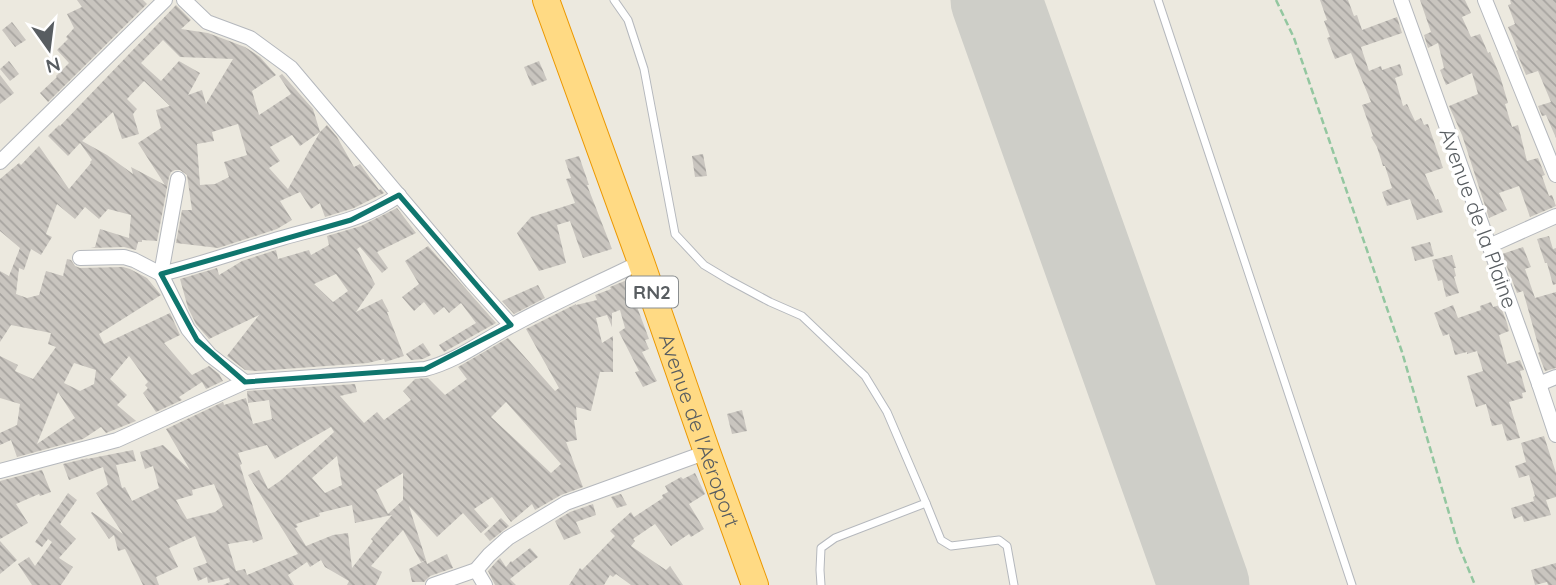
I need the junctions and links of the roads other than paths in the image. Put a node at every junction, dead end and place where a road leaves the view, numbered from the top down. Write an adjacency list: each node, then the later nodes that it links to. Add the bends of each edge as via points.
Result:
1 (165, 0): 8 (street)
2 (184, 0): 11 (street, via 207,22 250,38 290,68)
3 (546, 0): 15 (highway, Avenue de l'Aéroport / RN2)
4 (614, 0): 24 (lane, via 628,20 644,69 675,234 704,265 802,316 865,376 887,412)
5 (1158, 0): 31 (lane)
6 (1401, 0): 13 (street, Avenue de la Plaine)
7 (1485, 0): 9 (street)
8 (0, 162)
9 (1556, 174)
10 (178, 179): 16 (street)
11 (399, 195): 16 (street, via 365,215); 17 (street)
12 (1556, 216): 13 (street)
13 (1489, 246): 20 (street, Avenue de la Plaine)
14 (80, 258): 16 (street, via 124,257)
15 (641, 262): 17 (street); 22 (highway, Avenue de l'Aéroport / RN2)
16 (161, 274): 19 (street, via 188,329 210,355)
17 (511, 325): 19 (street, via 450,361 425,369)
18 (1556, 377): 20 (street)
19 (245, 382): 23 (street, via 117,440)
20 (1539, 384): 21 (street, Avenue de la Plaine)
21 (1556, 435)
22 (707, 452): 25 (street, via 566,503 508,538); 28 (highway, Avenue de l'Aéroport / RN2)
23 (0, 471)
24 (926, 503): 29 (lane, via 835,538 821,548); 30 (lane, via 941,541 951,547 999,540 1007,546)
25 (476, 570): 26 (street); 27 (street)
26 (433, 585)
27 (485, 585)
28 (755, 585)
29 (821, 585)
30 (1014, 585)
31 (1352, 585)

